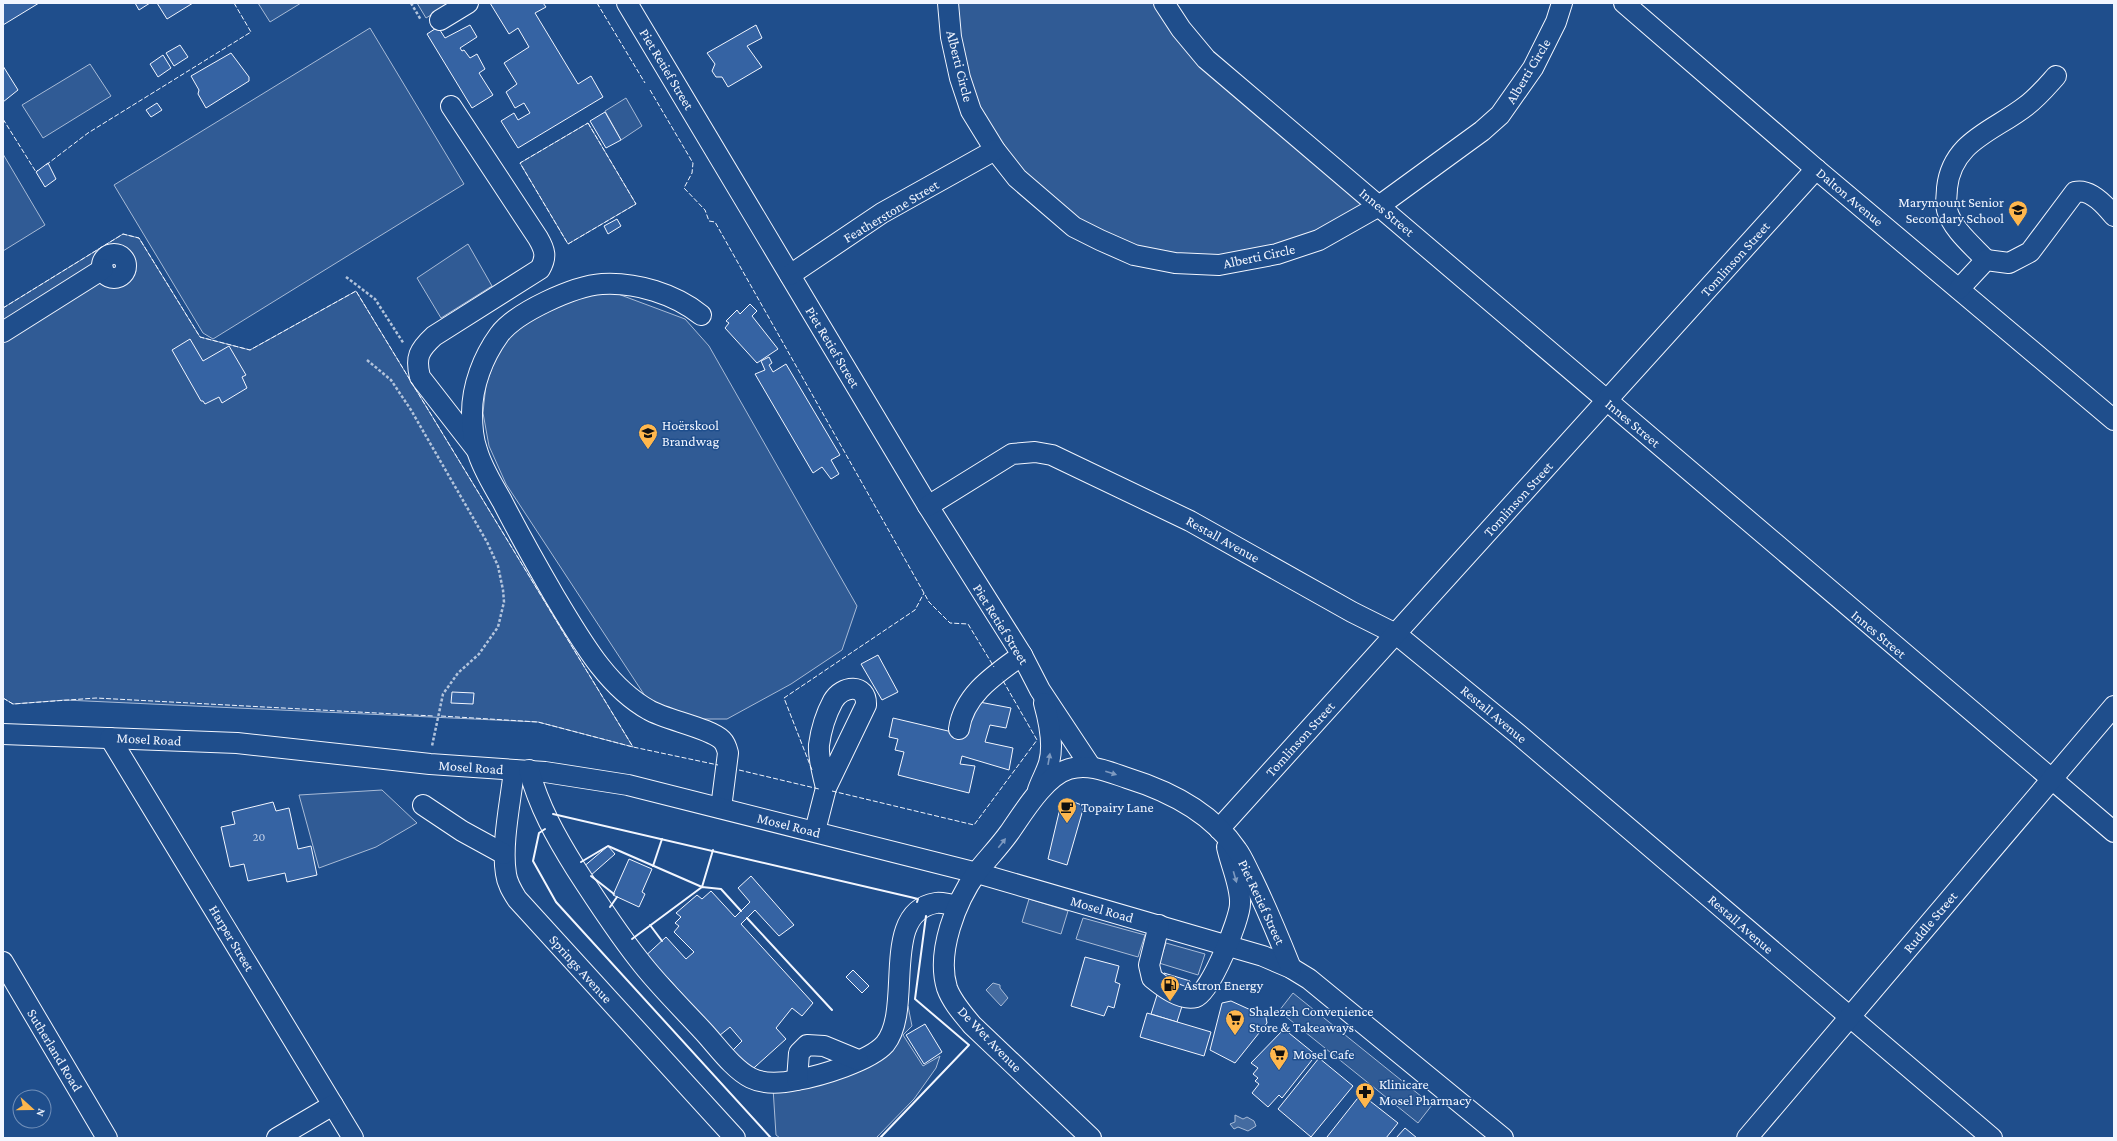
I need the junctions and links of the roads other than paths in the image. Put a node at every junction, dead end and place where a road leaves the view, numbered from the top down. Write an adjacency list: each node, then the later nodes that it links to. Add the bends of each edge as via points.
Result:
1 (468, 3): 7 (street)
2 (627, 3): 16 (street, Piet Retief Street)
3 (948, 3): 10 (street, Alberti Circle, via 951,37 960,78 971,111)
4 (1164, 3): 12 (street, Innes Street, via 1206,59)
5 (1562, 3): 12 (street, Alberti Circle, via 1556,22 1533,68 1500,116)
6 (1624, 3): 11 (street, Dalton Avenue)
7 (440, 20)
8 (2056, 76): 14 (street, via 2025,107 1982,134 1962,151 1949,176 1947,209 1956,227)
9 (451, 106): 22 (street, via 538,238 545,254 540,269 434,336 418,357 420,377)
10 (995, 150): 12 (street, Alberti Circle, via 1017,178 1074,227 1134,255 1175,263 1219,265 1277,254 1319,240); 16 (street, Featherstone Street, via 882,213)
11 (1816, 169): 17 (street, Dalton Avenue); 20 (street, Tomlinson Street)
12 (1379, 206): 20 (street, Innes Street)
13 (2114, 216): 14 (street, via 2103,203 2088,194 2075,192 2030,252 2009,263)
14 (1986, 260): 17 (street)
15 (103, 270): 19 (street)
16 (790, 275): 23 (street, Piet Retief Street)
17 (1959, 290): 21 (street, Dalton Avenue)
18 (702, 315): 22 (street, via 689,306 665,296 621,285 601,284 544,301 499,334 478,375 472,412)
19 (3, 332)
20 (1607, 401): 24 (street, Tomlinson Street); 33 (street, Innes Street)
21 (2114, 420)
22 (477, 451): 37 (street, via 516,528 556,598 596,660 614,682 650,711 715,735 726,745 728,754)
23 (928, 506): 24 (street, Restall Avenue, via 1012,454 1035,452 1052,455 1190,520 1352,612); 25 (street, Piet Retief Street)
24 (1396, 634): 40 (street, Tomlinson Street); 48 (street, Restall Avenue, via 1518,734)
25 (1022, 655): 26 (street, Piet Retief Street); 28 (street, via 983,686 964,711)
26 (1040, 690): 31 (street, Piet Retief Street); 35 (street, Piet Retief Street, one-way to 26, via 1049,763 1051,749)
27 (2114, 706): 33 (street, Ruddle Street)
28 (959, 729)
29 (3, 734): 30 (street, Mosel Road)
30 (110, 738): 32 (street, Mosel Road, via 237,743 430,764); 51 (street, Harper Street)
31 (1091, 767): 35 (street, Piet Retief Street, via 1070,769 1059,774); 40 (street, Piet Retief Street, one-way to 40, via 1134,780 1186,803)
32 (522, 770): 37 (street, Mosel Road, via 586,777 628,785); 41 (street, Springs Avenue); 50 (street, via 553,832 592,895 639,961 744,1074 762,1082)
33 (2051, 780): 39 (street, Innes Street); 48 (street, Ruddle Street)
34 (826, 788): 38 (street)
35 (1036, 796): 42 (street, Piet Retief Street, one-way to 35)
36 (423, 805): 41 (street, via 462,831)
37 (721, 808): 38 (street, Mosel Road)
38 (815, 831): 42 (street, Mosel Road)
39 (2114, 832)
40 (1224, 834): 45 (street, Piet Retief Street, one-way to 45, via 1240,904); 47 (street, Piet Retief Street, via 1238,850)
41 (504, 854): 55 (street, Springs Avenue, via 506,874 517,899)
42 (977, 873): 43 (street, De Wet Avenue); 44 (street, Mosel Road)
43 (957, 905): 49 (street, via 936,903 918,911 908,923 899,968 895,1021 884,1044 870,1056); 56 (street, De Wet Avenue, via 943,967 947,989 956,1006 972,1025)
44 (1159, 925): 45 (street, Mosel Road); 45 (street, Piet Retief Street, via 1149,965 1152,978 1174,993 1190,998 1198,997 1205,991)
45 (1226, 945): 47 (street, Mosel Road)
46 (3, 962): 52 (street, Sutherland Road)
47 (1291, 968): 57 (street, Mosel Road, via 1325,991)
48 (1850, 1017): 58 (street, Ruddle Street); 59 (street, Restall Avenue)
49 (858, 1060): 50 (street, via 824,1074); 50 (street, via 824,1046 807,1045 799,1053)
50 (797, 1080)
51 (333, 1105): 53 (street); 54 (street, Harper Street)
52 (107, 1138)
53 (277, 1138)
54 (353, 1138)
55 (735, 1138)
56 (1091, 1138)
57 (1503, 1138)
58 (1747, 1138)
59 (1992, 1138)

